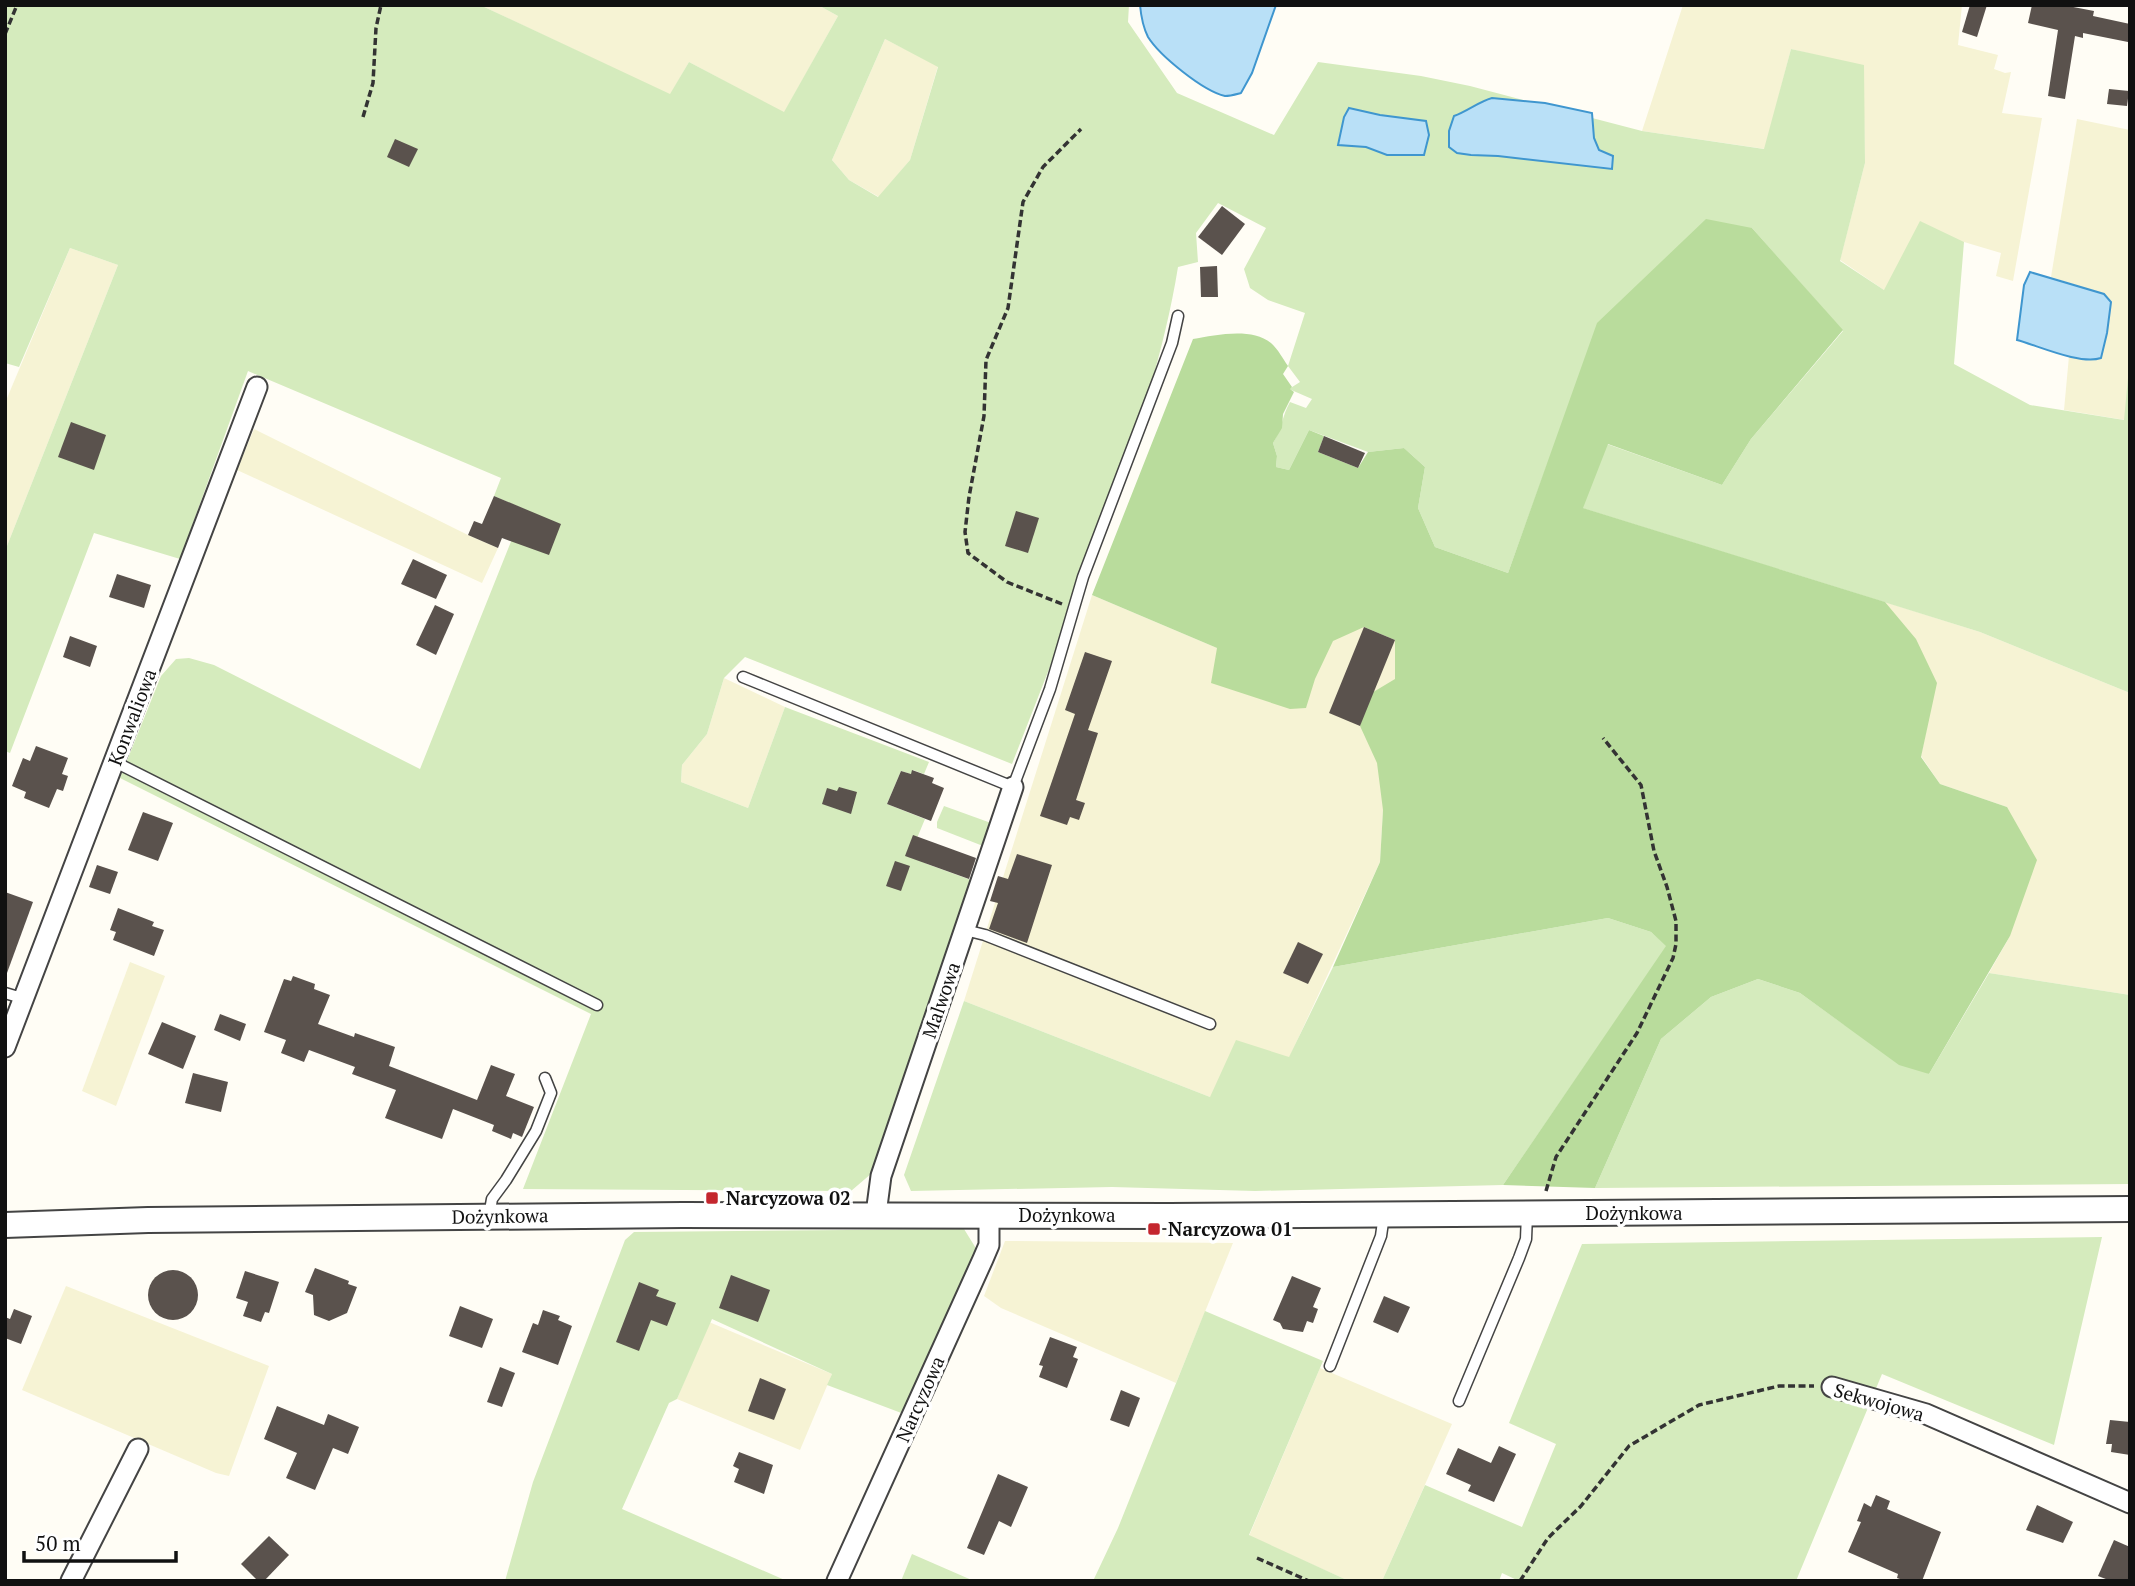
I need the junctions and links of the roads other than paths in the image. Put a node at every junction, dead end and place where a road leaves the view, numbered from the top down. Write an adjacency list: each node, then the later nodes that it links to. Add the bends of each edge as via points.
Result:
1 (1178, 316): 5 (lane, via 1172,343 1087,564 1050,689)
2 (257, 387): 4 (street, Konwaliowa)
3 (743, 677): 5 (lane)
4 (115, 762): 8 (street, Konwaliowa); 9 (lane)
5 (1013, 787): 6 (street, Malwowa)
6 (965, 930): 10 (lane); 14 (street, Malwowa, via 881,1176)
7 (5, 993): 8 (lane)
8 (24, 999): 11 (street, Konwaliowa)
9 (597, 1005)
10 (1210, 1024)
11 (5, 1047)
12 (545, 1078): 18 (lane, via 551,1093 545,1110 492,1199)
13 (2130, 1209): 17 (street, Dożynkowa)
14 (876, 1214): 15 (street, Dożynkowa); 18 (street, Dożynkowa)
15 (989, 1214): 16 (street, Dożynkowa); 26 (street, Narcyzowa, via 984,1259)
16 (1384, 1214): 17 (street, Dożynkowa); 20 (lane, via 1381,1236)
17 (1534, 1214): 22 (lane)
18 (489, 1217): 19 (street, Dożynkowa)
19 (5, 1225)
20 (1330, 1366)
21 (1832, 1387): 24 (street, Sekwojowa, via 1926,1414)
22 (1458, 1401)
23 (138, 1449): 25 (street)
24 (2130, 1503)
25 (71, 1581)
26 (838, 1581)

